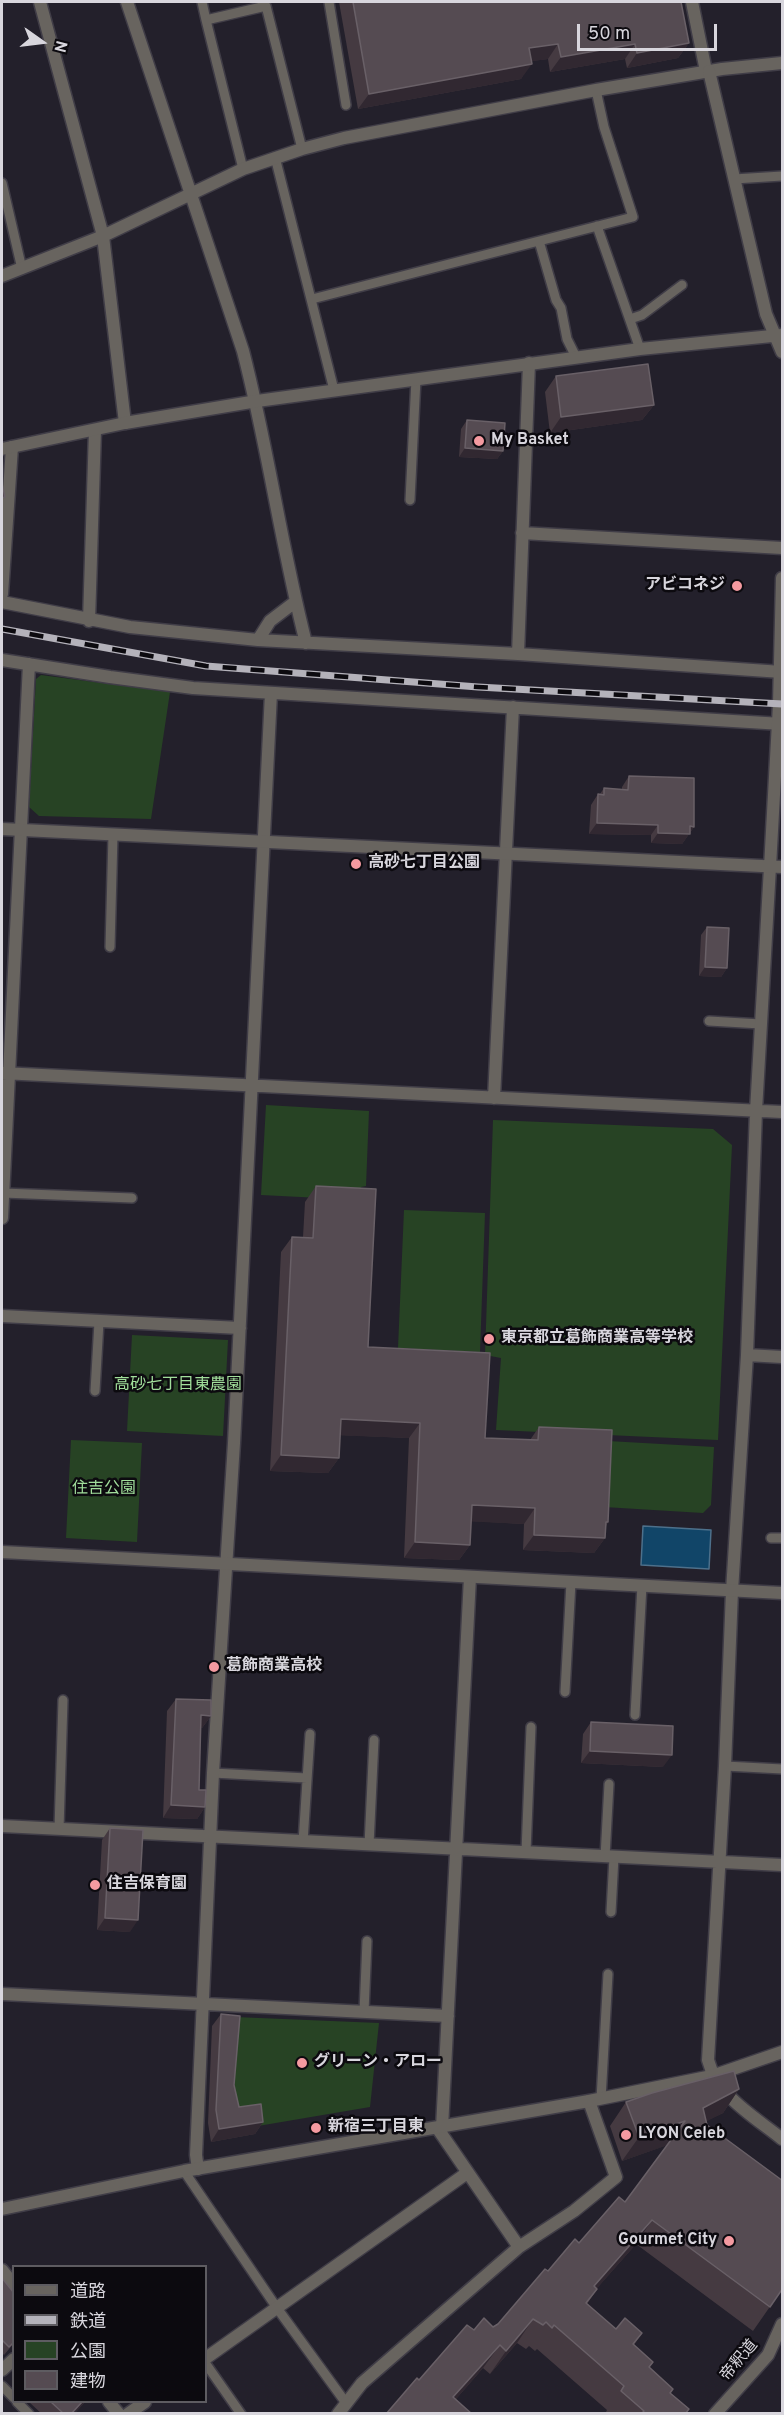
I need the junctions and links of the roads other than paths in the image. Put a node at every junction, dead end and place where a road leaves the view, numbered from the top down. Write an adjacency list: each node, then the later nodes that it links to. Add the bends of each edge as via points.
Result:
1 (40, 2): 19 (street)
2 (127, 2): 17 (street)
3 (202, 2): 6 (lane)
4 (329, 2): 10 (lane)
5 (692, 2): 8 (street)
6 (206, 20): 11 (lane, via 267,6); 13 (lane)
7 (783, 63): 8 (street)
8 (708, 71): 9 (street); 15 (street)
9 (596, 90): 11 (street); 18 (lane, via 633,217)
10 (346, 105)
11 (302, 149): 12 (street)
12 (275, 158): 13 (street); 24 (lane)
13 (243, 169): 17 (street)
14 (783, 176): 15 (lane)
15 (734, 179): 26 (street, via 766,314)
16 (2, 183): 21 (lane)
17 (191, 194): 19 (street); 33 (street)
18 (597, 226): 20 (lane); 25 (lane)
19 (103, 236): 21 (street); 34 (street)
20 (539, 241): 24 (lane); 29 (lane, via 567,339)
21 (22, 269): 22 (street)
22 (2, 276)
23 (682, 285): 25 (lane, via 642,315)
24 (312, 299): 32 (lane)
25 (630, 319): 27 (lane)
26 (779, 335): 27 (street); 28 (street)
27 (640, 349): 29 (street)
28 (783, 352)
29 (576, 357): 30 (street)
30 (529, 363): 31 (street); 38 (street)
31 (416, 379): 32 (street); 37 (lane)
32 (334, 390): 33 (street)
33 (257, 401): 34 (street); 43 (street)
34 (125, 423): 35 (street)
35 (95, 430): 36 (street); 44 (street)
36 (7, 448): 41 (street)
37 (410, 500)
38 (522, 533): 39 (street); 47 (street)
39 (783, 548)
40 (783, 578): 50 (street)
41 (2, 594)
42 (2, 602): 44 (street)
43 (295, 602): 45 (street, via 270,621); 46 (street)
44 (89, 621): 45 (street)
45 (258, 640): 46 (street)
46 (306, 643): 47 (street)
47 (518, 654): 50 (street)
48 (2, 660): 49 (street)
49 (29, 664): 51 (street, via 194,688); 55 (street)
50 (782, 671): 53 (street)
51 (271, 693): 52 (street); 57 (street)
52 (513, 706): 53 (street); 58 (street)
53 (780, 724): 59 (street)
54 (2, 829): 55 (street)
55 (20, 830): 56 (street); 63 (street)
56 (113, 835): 57 (street); 60 (lane)
57 (264, 842): 58 (street); 64 (street)
58 (506, 854): 59 (street); 65 (street)
59 (776, 867): 62 (street)
60 (110, 947)
61 (709, 1021): 62 (lane)
62 (761, 1024): 66 (street)
63 (5, 1073): 64 (street); 68 (street)
64 (252, 1086): 65 (street); 73 (street)
65 (494, 1098): 66 (street)
66 (756, 1111): 67 (street); 74 (street)
67 (783, 1112)
68 (3, 1193): 69 (lane); 70 (street)
69 (132, 1198)
70 (2, 1218)
71 (2, 1316): 72 (street)
72 (99, 1322): 73 (street); 76 (lane)
73 (240, 1328): 80 (street)
74 (747, 1355): 75 (street); 84 (street)
75 (783, 1357)
76 (95, 1391)
77 (771, 1538): 78 (lane)
78 (783, 1538)
79 (2, 1552): 80 (street)
80 (226, 1565): 81 (street); 94 (street)
81 (470, 1577): 82 (street); 102 (street)
82 (571, 1582): 83 (street); 86 (lane)
83 (642, 1585): 84 (street); 88 (lane)
84 (732, 1591): 85 (street); 92 (street)
85 (783, 1593)
86 (564, 1692)
87 (63, 1700): 98 (lane)
88 (635, 1715)
89 (531, 1727): 103 (lane)
90 (310, 1734): 95 (lane)
91 (374, 1740): 101 (lane)
92 (725, 1766): 93 (lane); 105 (street)
93 (782, 1769)
94 (213, 1773): 95 (lane); 99 (street)
95 (308, 1778): 100 (lane)
96 (609, 1784): 104 (lane)
97 (2, 1826): 98 (street)
98 (59, 1829): 99 (street)
99 (211, 1837): 100 (street); 111 (street)
100 (303, 1842): 101 (street)
101 (369, 1845): 102 (street)
102 (455, 1849): 103 (street); 113 (street)
103 (525, 1852): 104 (street)
104 (610, 1857): 105 (street); 107 (lane)
105 (718, 1863): 106 (street); 115 (street, via 708,2060)
106 (783, 1865)
107 (611, 1912)
108 (367, 1941): 112 (lane)
109 (608, 1974): 116 (lane)
110 (2, 1994): 111 (street)
111 (203, 2004): 112 (street); 119 (street)
112 (364, 2012): 113 (street)
113 (448, 2016): 117 (street)
114 (783, 2052): 115 (street)
115 (712, 2076): 116 (street); 118 (street, via 723,2090)
116 (595, 2100): 117 (street); 123 (street, via 616,2177)
117 (440, 2128): 119 (street); 121 (street)
118 (783, 2139)
119 (198, 2169): 120 (street)
120 (184, 2171): 122 (street); 126 (lane)
121 (467, 2173): 123 (street); 126 (street)
122 (2, 2209)
123 (519, 2247): 132 (street, via 362,2383)
124 (2, 2270): 125 (street)
125 (12, 2282)
126 (277, 2308): 128 (street); 132 (lane)
127 (783, 2324): 137 (street, 帝釈道, via 768,2355)
128 (207, 2357)
129 (207, 2365): 135 (lane)
130 (18, 2403): 133 (lane)
131 (144, 2403): 134 (street)
132 (346, 2403): 136 (street)
133 (29, 2414)
134 (128, 2414)
135 (241, 2414)
136 (338, 2414)
137 (715, 2414)

